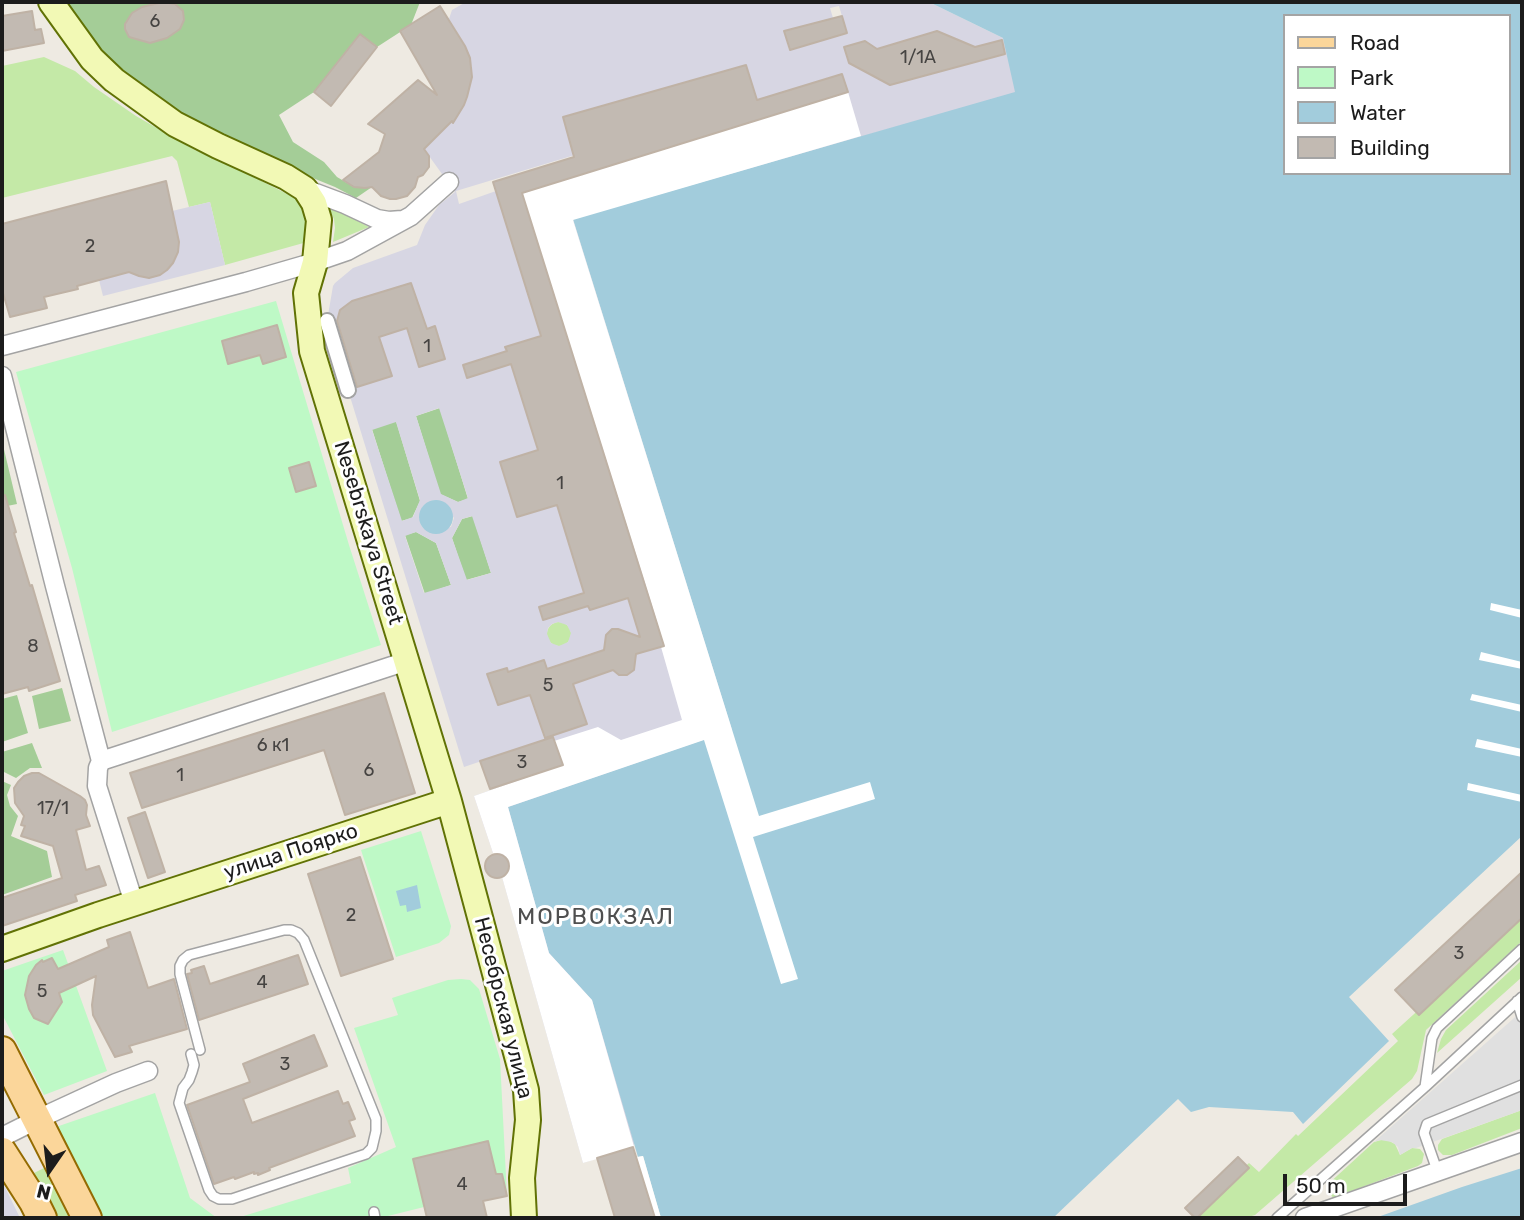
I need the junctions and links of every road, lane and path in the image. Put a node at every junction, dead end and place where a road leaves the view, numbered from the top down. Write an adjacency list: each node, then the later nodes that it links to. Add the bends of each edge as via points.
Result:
1 (51, 2): 3 (main road, via 92,59 114,80 175,124)
2 (449, 182): 4 (street)
3 (305, 189): 4 (street, via 377,219); 5 (main road, Nesebrskaya Street, via 319,220)
4 (411, 216): 5 (street, via 347,251)
5 (315, 262): 7 (street); 10 (main road, Nesebrskaya Street, via 306,293 312,351)
6 (327, 321): 9 (street)
7 (2, 346)
8 (2, 376): 11 (street)
9 (348, 390)
10 (407, 661): 11 (street); 12 (main road, Nesebrskaya Street)
11 (102, 761): 13 (street, via 97,786)
12 (449, 801): 13 (main road, улица Поярко); 29 (main road, Несебрская улица, via 526,1090)
13 (134, 903): 14 (main road, улица Поярко)
14 (2, 949)
15 (1522, 949): 23 (lane, via 1437,1028)
16 (1520, 999): 17 (lane); 23 (lane)
17 (1522, 1017)
18 (200, 1050): 20 (lane, via 180,974 183,960 284,930 298,933 376,1119 372,1148 366,1154 232,1199 213,1196 179,1103 194,1065)
19 (2, 1051): 24 (main road)
20 (191, 1054)
21 (148, 1071): 24 (street)
22 (1522, 1084): 28 (lane, via 1427,1124 1424,1133)
23 (1424, 1087): 34 (lane)
24 (37, 1119): 25 (street); 31 (main road)
25 (2, 1138)
26 (1522, 1142): 28 (street)
27 (2, 1152): 30 (main road)
28 (1438, 1173): 35 (street)
29 (522, 1178): 32 (main road); 33 (main road, Несебрская улица)
30 (42, 1218)
31 (87, 1218)
32 (510, 1218)
33 (524, 1218)
34 (1278, 1218)
35 (1305, 1218)

